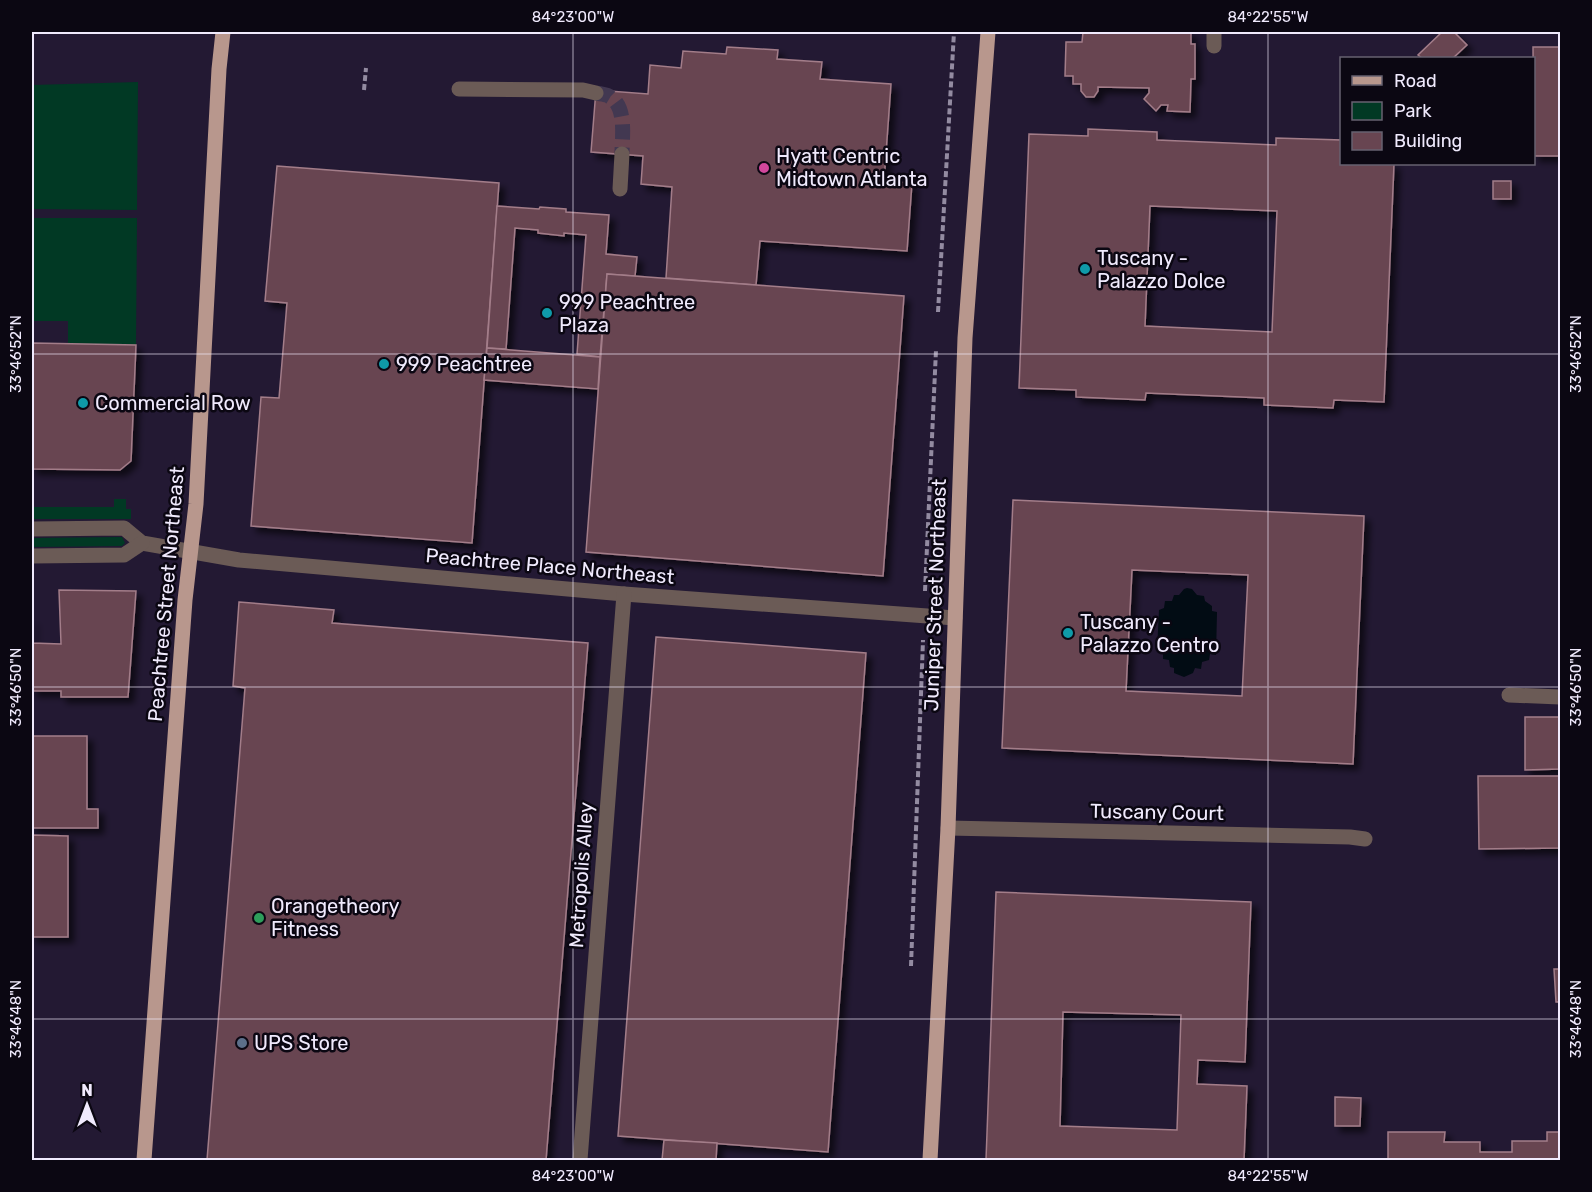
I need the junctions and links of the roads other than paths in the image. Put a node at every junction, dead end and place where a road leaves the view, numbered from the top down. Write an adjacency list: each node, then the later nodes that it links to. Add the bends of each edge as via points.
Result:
1 (223, 32): 9 (main road, Peachtree Street Northeast)
2 (988, 32): 12 (main road, Juniper Street Northeast, via 965,338)
3 (459, 89): 4 (street)
4 (596, 93)
5 (622, 154): 6 (street)
6 (620, 189)
7 (32, 529): 8 (street, Peachtree Place Northeast, via 124,528)
8 (142, 543): 9 (street, Peachtree Place Northeast); 10 (street, via 124,555)
9 (190, 552): 11 (street, Peachtree Place Northeast, via 239,560); 17 (main road, Peachtree Street Northeast)
10 (32, 556)
11 (624, 594): 12 (street, Peachtree Place Northeast); 18 (street, Metropolis Alley)
12 (955, 618): 15 (main road, Juniper Street Northeast)
13 (1509, 695): 14 (street)
14 (1560, 697)
15 (948, 828): 16 (street, Tuscany Court); 19 (main road, Juniper Street Northeast)
16 (1365, 839)
17 (144, 1161)
18 (580, 1161)
19 (930, 1161)

